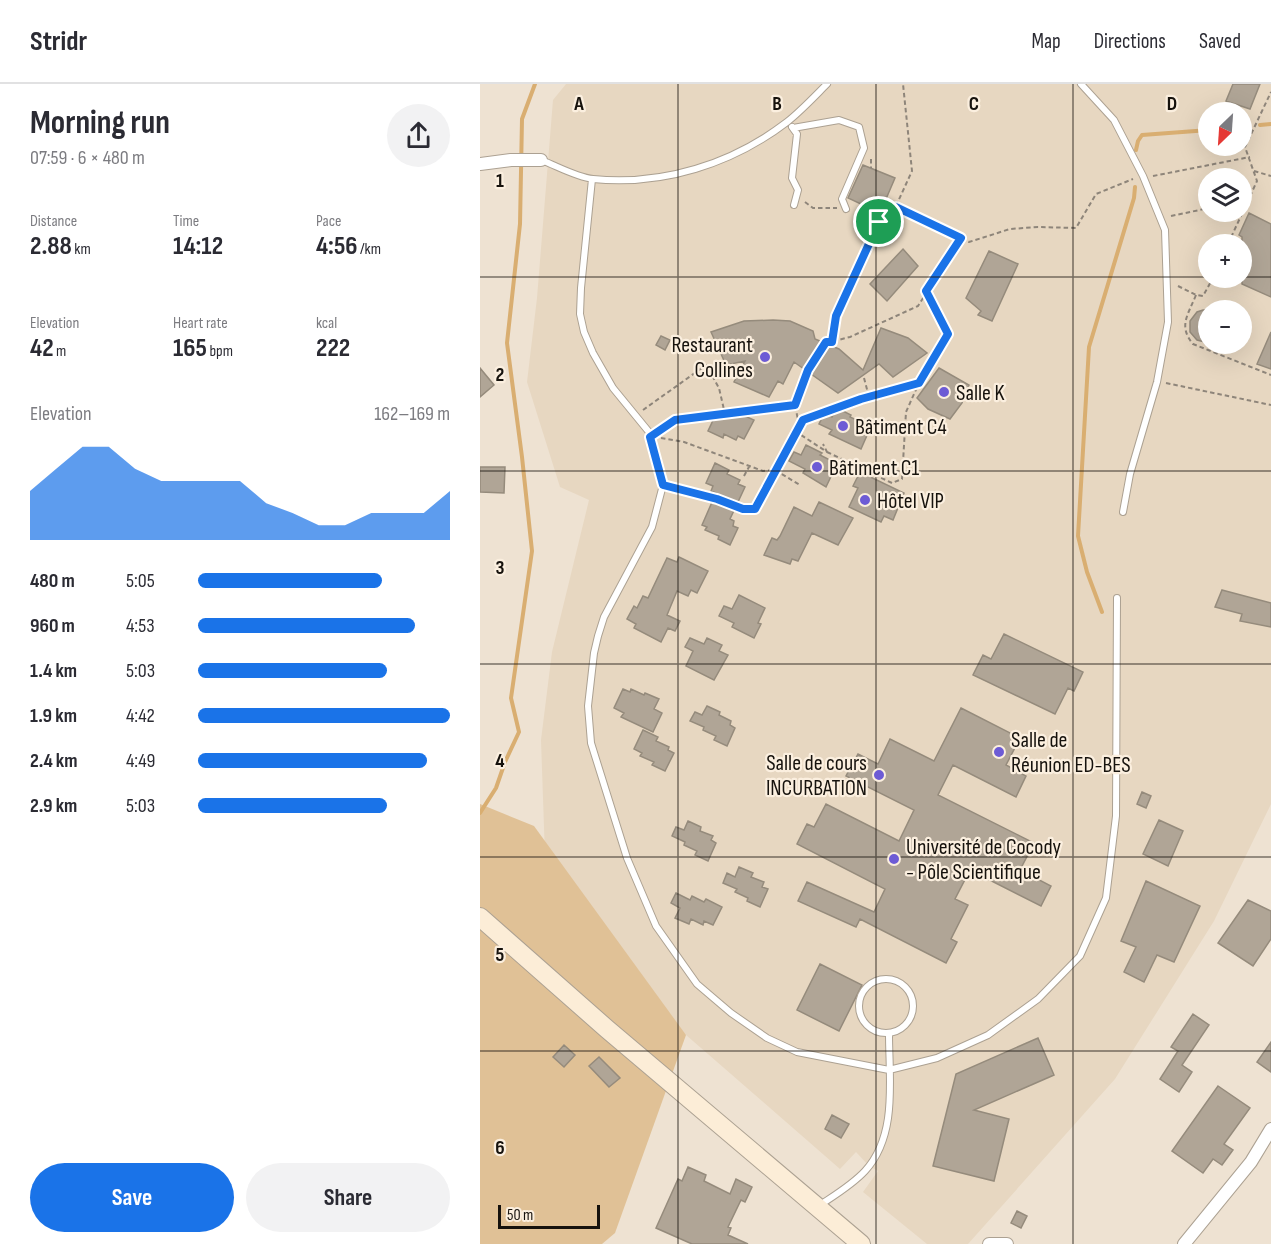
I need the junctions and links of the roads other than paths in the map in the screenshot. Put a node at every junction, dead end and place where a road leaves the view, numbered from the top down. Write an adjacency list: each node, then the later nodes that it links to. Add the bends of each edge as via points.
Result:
1 (827, 84): 3 (lane)
2 (1081, 84): 10 (lane, via 1114,120 1166,230 1168,322)
3 (788, 121): 4 (lane); 7 (lane, via 745,150 712,164 639,180)
4 (793, 128): 8 (lane, via 797,134 792,178 798,190); 9 (lane, via 839,120 859,127 864,148 842,199)
5 (541, 160): 6 (street); 7 (lane)
6 (480, 164)
7 (592, 178): 14 (lane, via 580,314 592,353 650,437 663,485 652,527 604,617 594,653 588,706 591,743 627,858 656,926 697,984 731,1013 767,1038 797,1052)
8 (794, 205)
9 (846, 209)
10 (1124, 512)
11 (1118, 598): 14 (lane, via 1116,816 1106,898 1080,956 1038,999 988,1035 937,1058)
12 (480, 917): 16 (main road)
13 (889, 1034): 13 (lane, via 907,1024 914,1004 904,985 884,979 865,989 859,1009 869,1027); 14 (lane)
14 (889, 1070): 16 (lane, via 888,1124 875,1159 853,1182)
15 (1271, 1130): 20 (street, via 1251,1162)
16 (817, 1207): 17 (main road)
17 (861, 1244)
18 (989, 1244): 19 (street)
19 (1007, 1244)
20 (1184, 1244)

